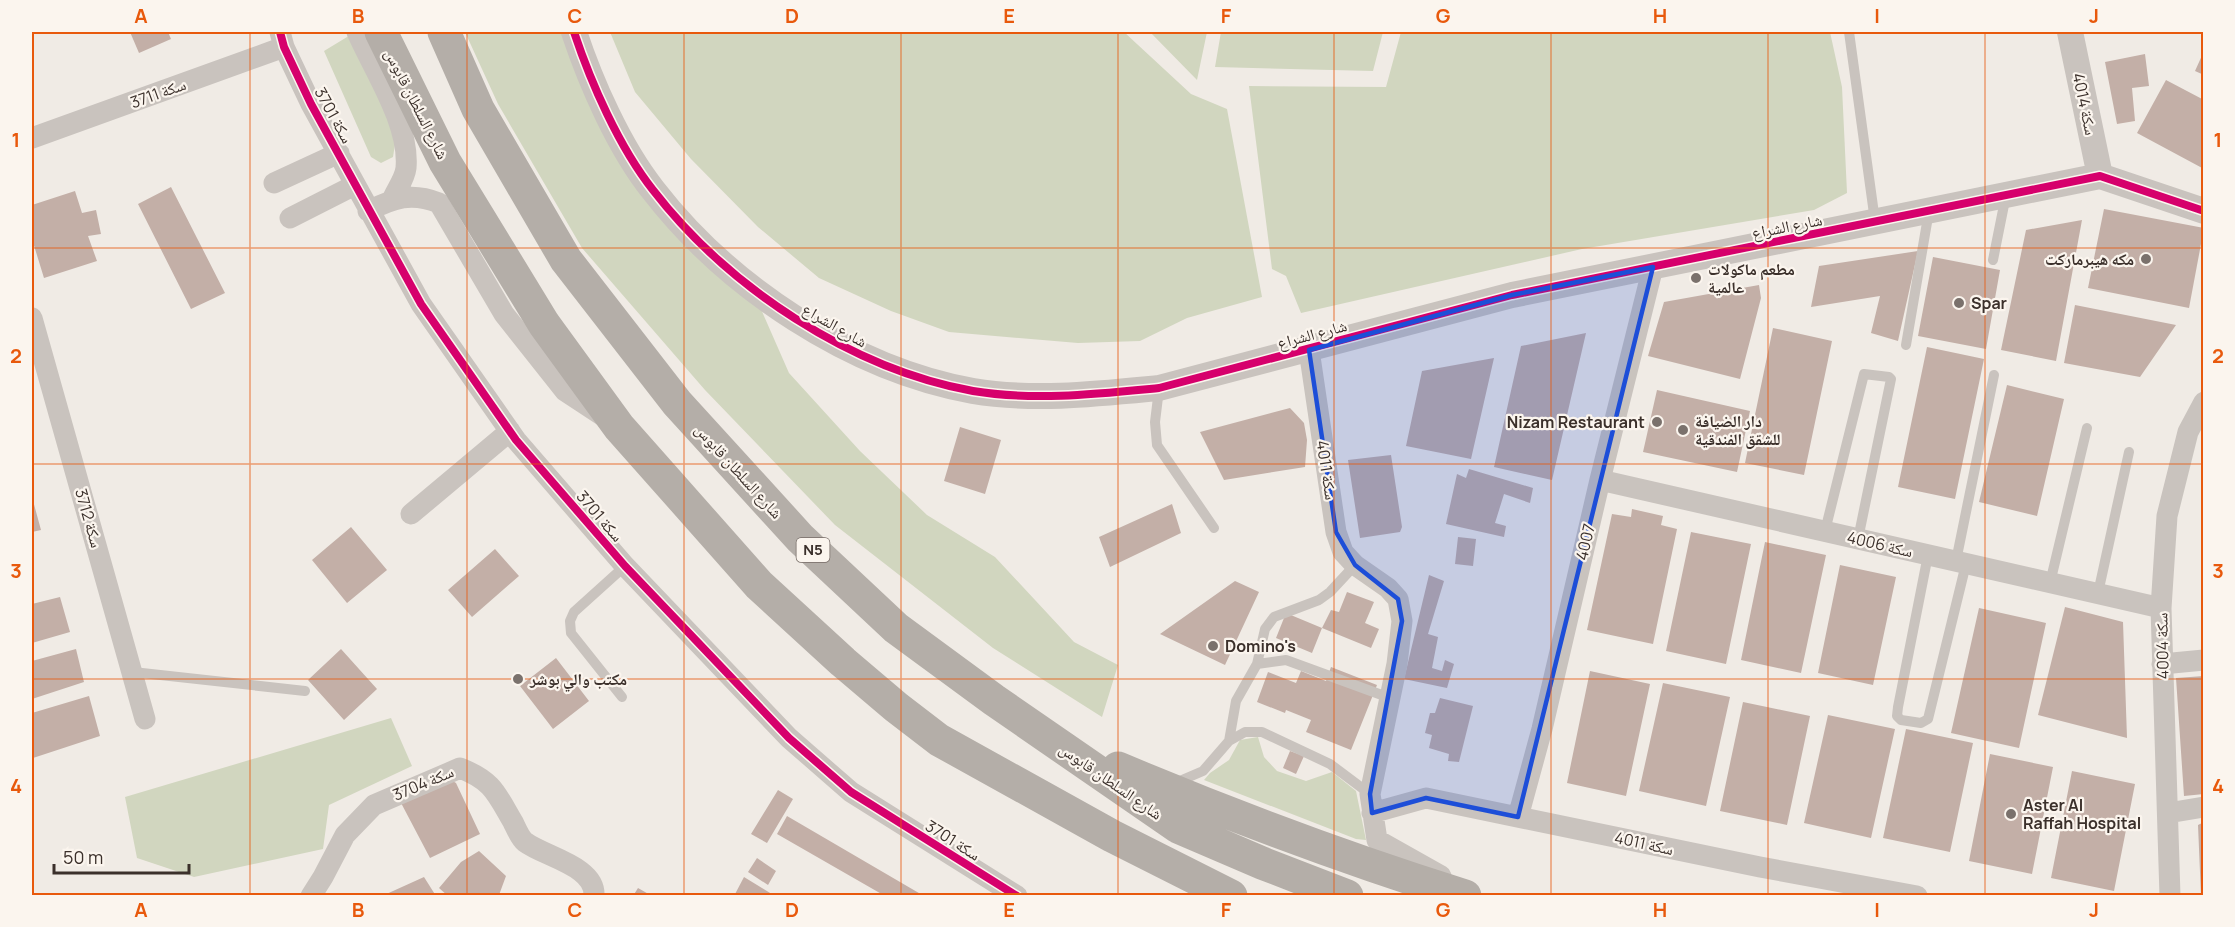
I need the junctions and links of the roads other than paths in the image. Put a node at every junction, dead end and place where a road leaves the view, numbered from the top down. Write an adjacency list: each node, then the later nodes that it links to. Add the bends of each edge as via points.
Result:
1 (357, 32): 14 (street, via 405,142 406,170)
2 (381, 32): 28 (highway, شارع السلطان قابوس, via 445,162 544,324)
3 (444, 32): 51 (highway, شارع السلطان قابوس / N5, via 478,109 566,260 677,403 800,538 887,620)
4 (574, 32): 26 (street, شارع الشراع, via 621,139 651,188 713,256 759,294 818,331 864,358 973,390 1034,397)
5 (1849, 32): 19 (lane)
6 (2070, 32): 10 (street, سكة 4014)
7 (282, 39): 8 (street, سكة 3711); 9 (street, سكة 3701, via 311,104)
8 (32, 138)
9 (339, 153): 11 (street); 12 (street, سكة 3701)
10 (2100, 176): 13 (street, شارع الشراع); 16 (street)
11 (274, 183)
12 (355, 185): 17 (street, سكة 3701); 18 (street)
13 (2006, 195): 15 (street, شارع الشراع); 20 (lane)
14 (393, 198): 17 (street); 28 (street, via 424,197 438,203 504,314 558,382)
15 (1929, 211): 19 (street, شارع الشراع); 23 (lane)
16 (2204, 211)
17 (368, 212): 30 (street, سكة 3701, via 421,304)
18 (290, 218)
19 (1875, 221): 21 (street, شارع الشراع)
20 (1993, 260)
21 (1653, 267): 24 (street, شارع الشراع, via 1512,295); 32 (street, 4007)
22 (32, 318): 47 (street, سكة 3712)
23 (1906, 345)
24 (1309, 350): 26 (street, شارع الشراع); 40 (street, سكة 4011, via 1336,532 1343,552)
25 (1994, 375): 38 (lane)
26 (1159, 388): 34 (lane, via 1157,445)
27 (2204, 402): 43 (street, سكة 4004, via 2188,432 2168,516)
28 (619, 427): 53 (highway, شارع السلطان قابوس, via 759,585 843,662)
29 (2087, 428): 41 (lane)
30 (510, 431): 33 (street); 39 (street, سكة 3701)
31 (2129, 452): 42 (lane)
32 (1600, 480): 35 (street, سكة 4006); 59 (street, 4007)
33 (411, 514)
34 (1214, 528)
35 (1825, 531): 36 (street, سكة 4006); 36 (lane, via 1864,374 1888,377 1891,379)
36 (1858, 539): 37 (street, سكة 4006)
37 (1928, 555): 38 (street, سكة 4006); 38 (lane, via 1898,707 1900,720 1921,723 1928,719)
38 (1961, 562): 41 (street, سكة 4006)
39 (625, 566): 49 (lane, via 574,612 570,621 571,633); 62 (street, سكة 3701, via 789,738 836,780)
40 (1355, 566): 45 (lane, via 1319,600 1274,617 1265,629); 50 (street, سكة 4011, via 1398,599 1402,621)
41 (2050, 583): 42 (street, سكة 4006)
42 (2098, 593): 43 (street, سكة 4006)
43 (2161, 608): 46 (street, سكة 4004)
44 (2204, 660): 46 (street)
45 (1257, 664): 50 (lane, via 1286,660); 54 (lane, via 1236,701)
46 (2162, 664): 58 (street, سكة 4004)
47 (133, 672): 48 (lane); 52 (street, سكة 3712)
48 (305, 691)
49 (622, 697)
50 (1390, 698): 56 (street, سكة 4011)
51 (994, 699): 55 (highway, via 1108,764); 65 (highway, شارع السلطان قابوس / N5, via 1178,827)
52 (145, 719)
53 (939, 740): 63 (highway, via 1052,824); 64 (highway, شارع السلطان قابوس, via 1112,836)
54 (1229, 741): 55 (lane, via 1203,771 1173,784); 56 (lane, via 1245,732 1262,732 1330,764)
55 (1154, 783): 66 (highway, via 1368,865)
56 (1371, 803): 59 (street, سكة 4011, via 1426,798); 66 (street, سكة 4011, via 1377,840 1453,882)
57 (2204, 807): 58 (street)
58 (2168, 813): 68 (street, سكة 4004)
59 (1518, 818): 67 (street, سكة 4011)
60 (311, 896): 61 (street, سكة 3704, via 345,835 374,805 460,768 480,775 496,792 523,841 588,876 595,887)
61 (594, 896)
62 (1017, 896)
63 (1180, 896)
64 (1231, 896)
65 (1347, 896)
66 (1466, 896)
67 (1917, 896)
68 (2170, 896)

